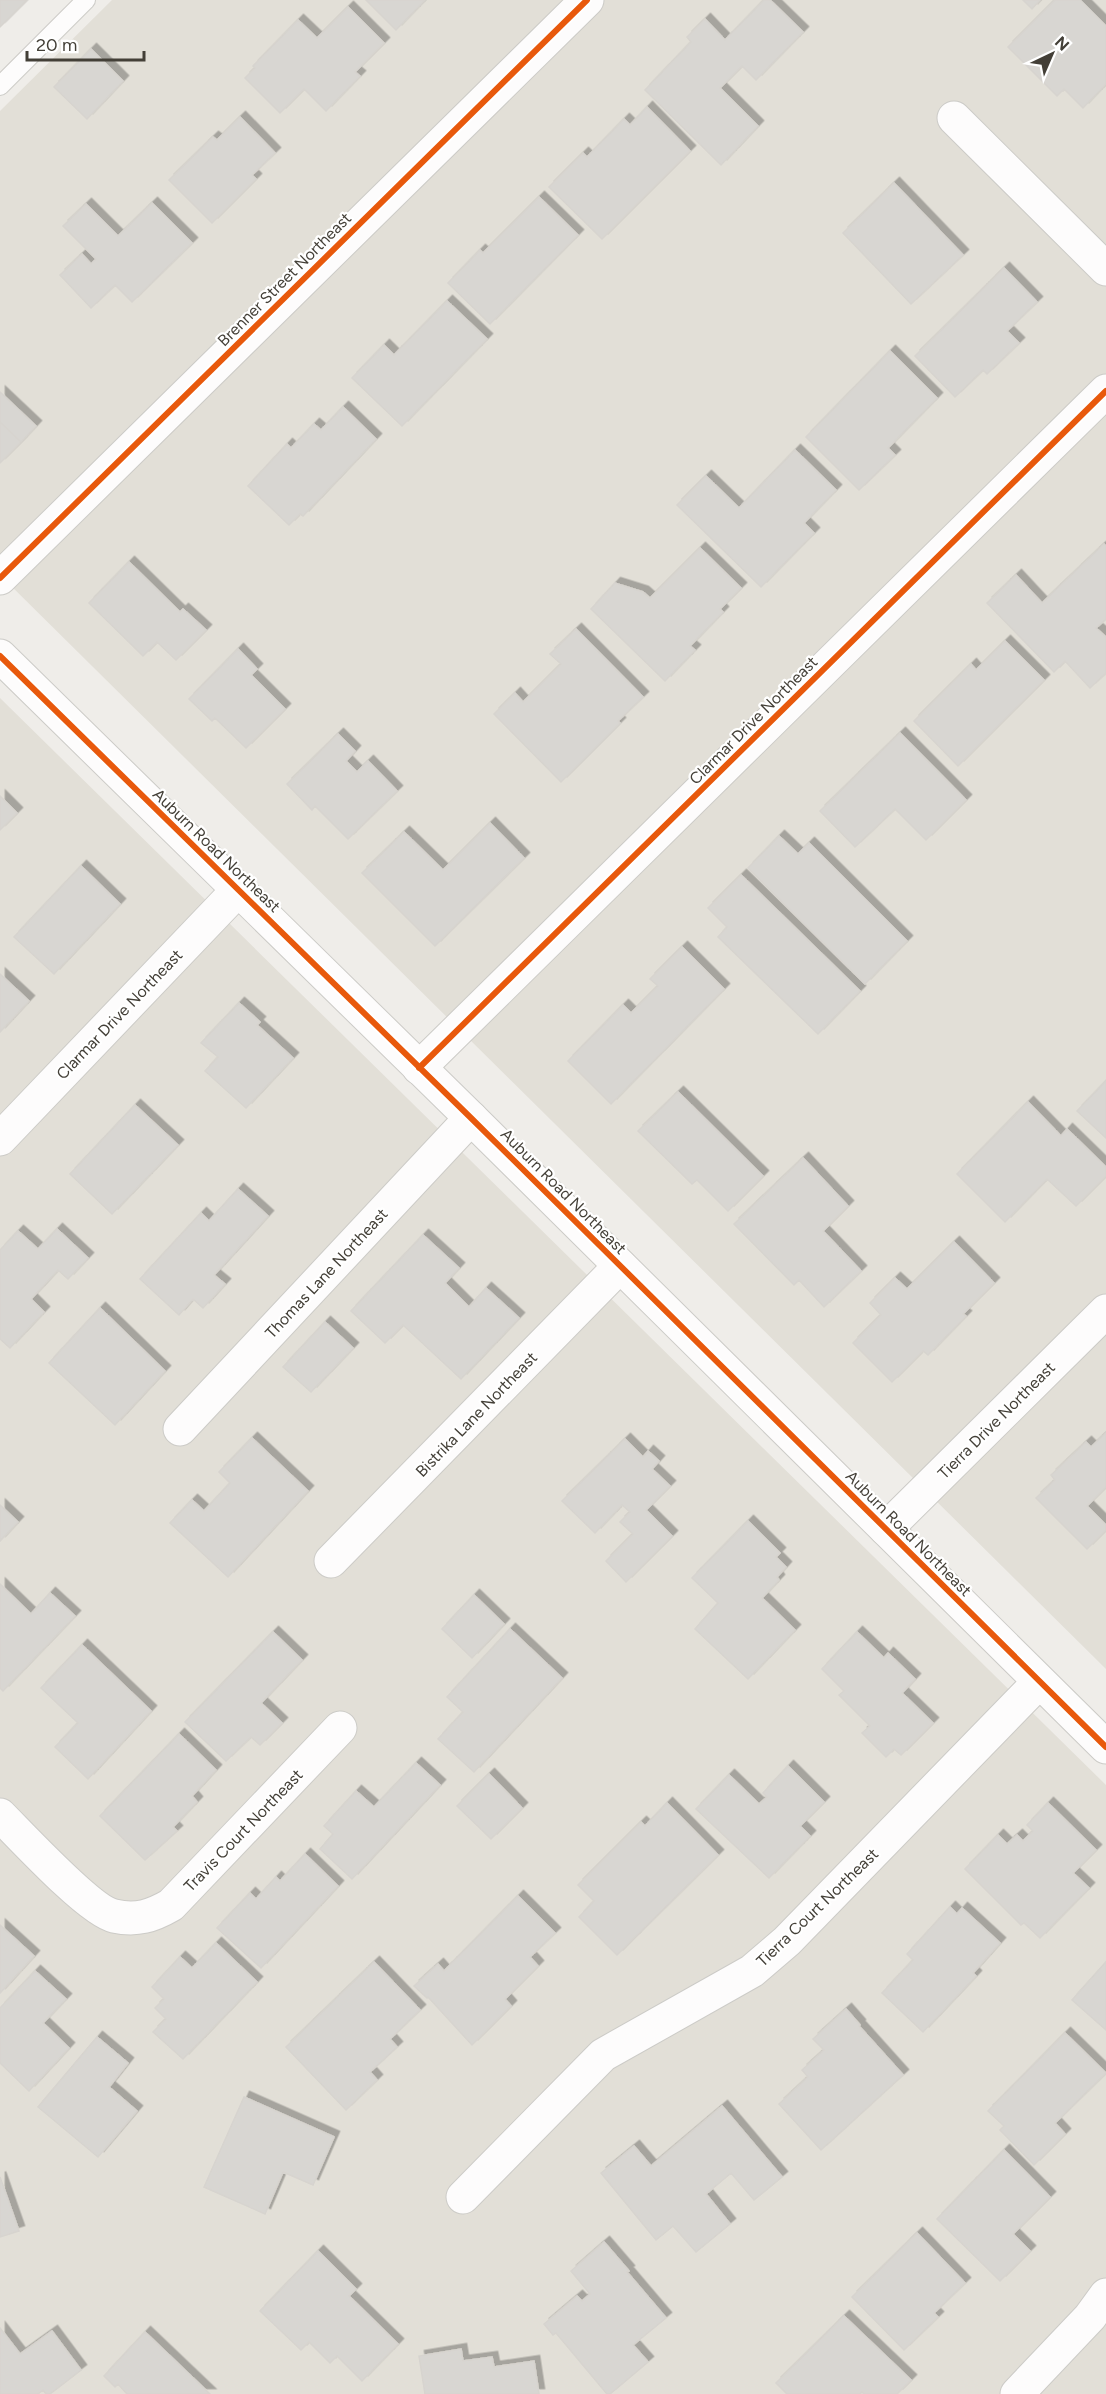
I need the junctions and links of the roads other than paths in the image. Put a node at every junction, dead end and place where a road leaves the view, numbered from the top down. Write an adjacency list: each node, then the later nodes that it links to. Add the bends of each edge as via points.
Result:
1 (86, 0): 3 (lane)
2 (587, 0): 7 (street, Brenner Street Northeast)
3 (0, 86)
4 (954, 118): 5 (street)
5 (1106, 269)
6 (1106, 392): 10 (street, Clarmar Drive Northeast)
7 (0, 578)
8 (0, 656): 9 (street, Auburn Road Northeast)
9 (238, 890): 10 (street, Auburn Road Northeast); 12 (street, Clarmar Drive Northeast)
10 (419, 1068): 11 (street, Auburn Road Northeast)
11 (471, 1118): 13 (street, Auburn Road Northeast); 15 (street, Thomas Lane Northeast)
12 (0, 1139)
13 (620, 1266): 16 (street, Auburn Road Northeast); 17 (street, Bistrika Lane Northeast)
14 (1106, 1311): 16 (street, Tierra Drive Northeast)
15 (180, 1429)
16 (886, 1529): 18 (street, Auburn Road Northeast)
17 (331, 1561)
18 (1039, 1682): 20 (street, Auburn Road Northeast); 22 (street, Tierra Court Northeast, via 787,1941 752,1971 603,2055)
19 (340, 1728): 21 (street, Travis Court Northeast, via 171,1905 153,1916 112,1916 85,1898)
20 (1106, 1747)
21 (0, 1815)
22 (464, 2197)
23 (1106, 2295): 24 (street)
24 (1017, 2394)

